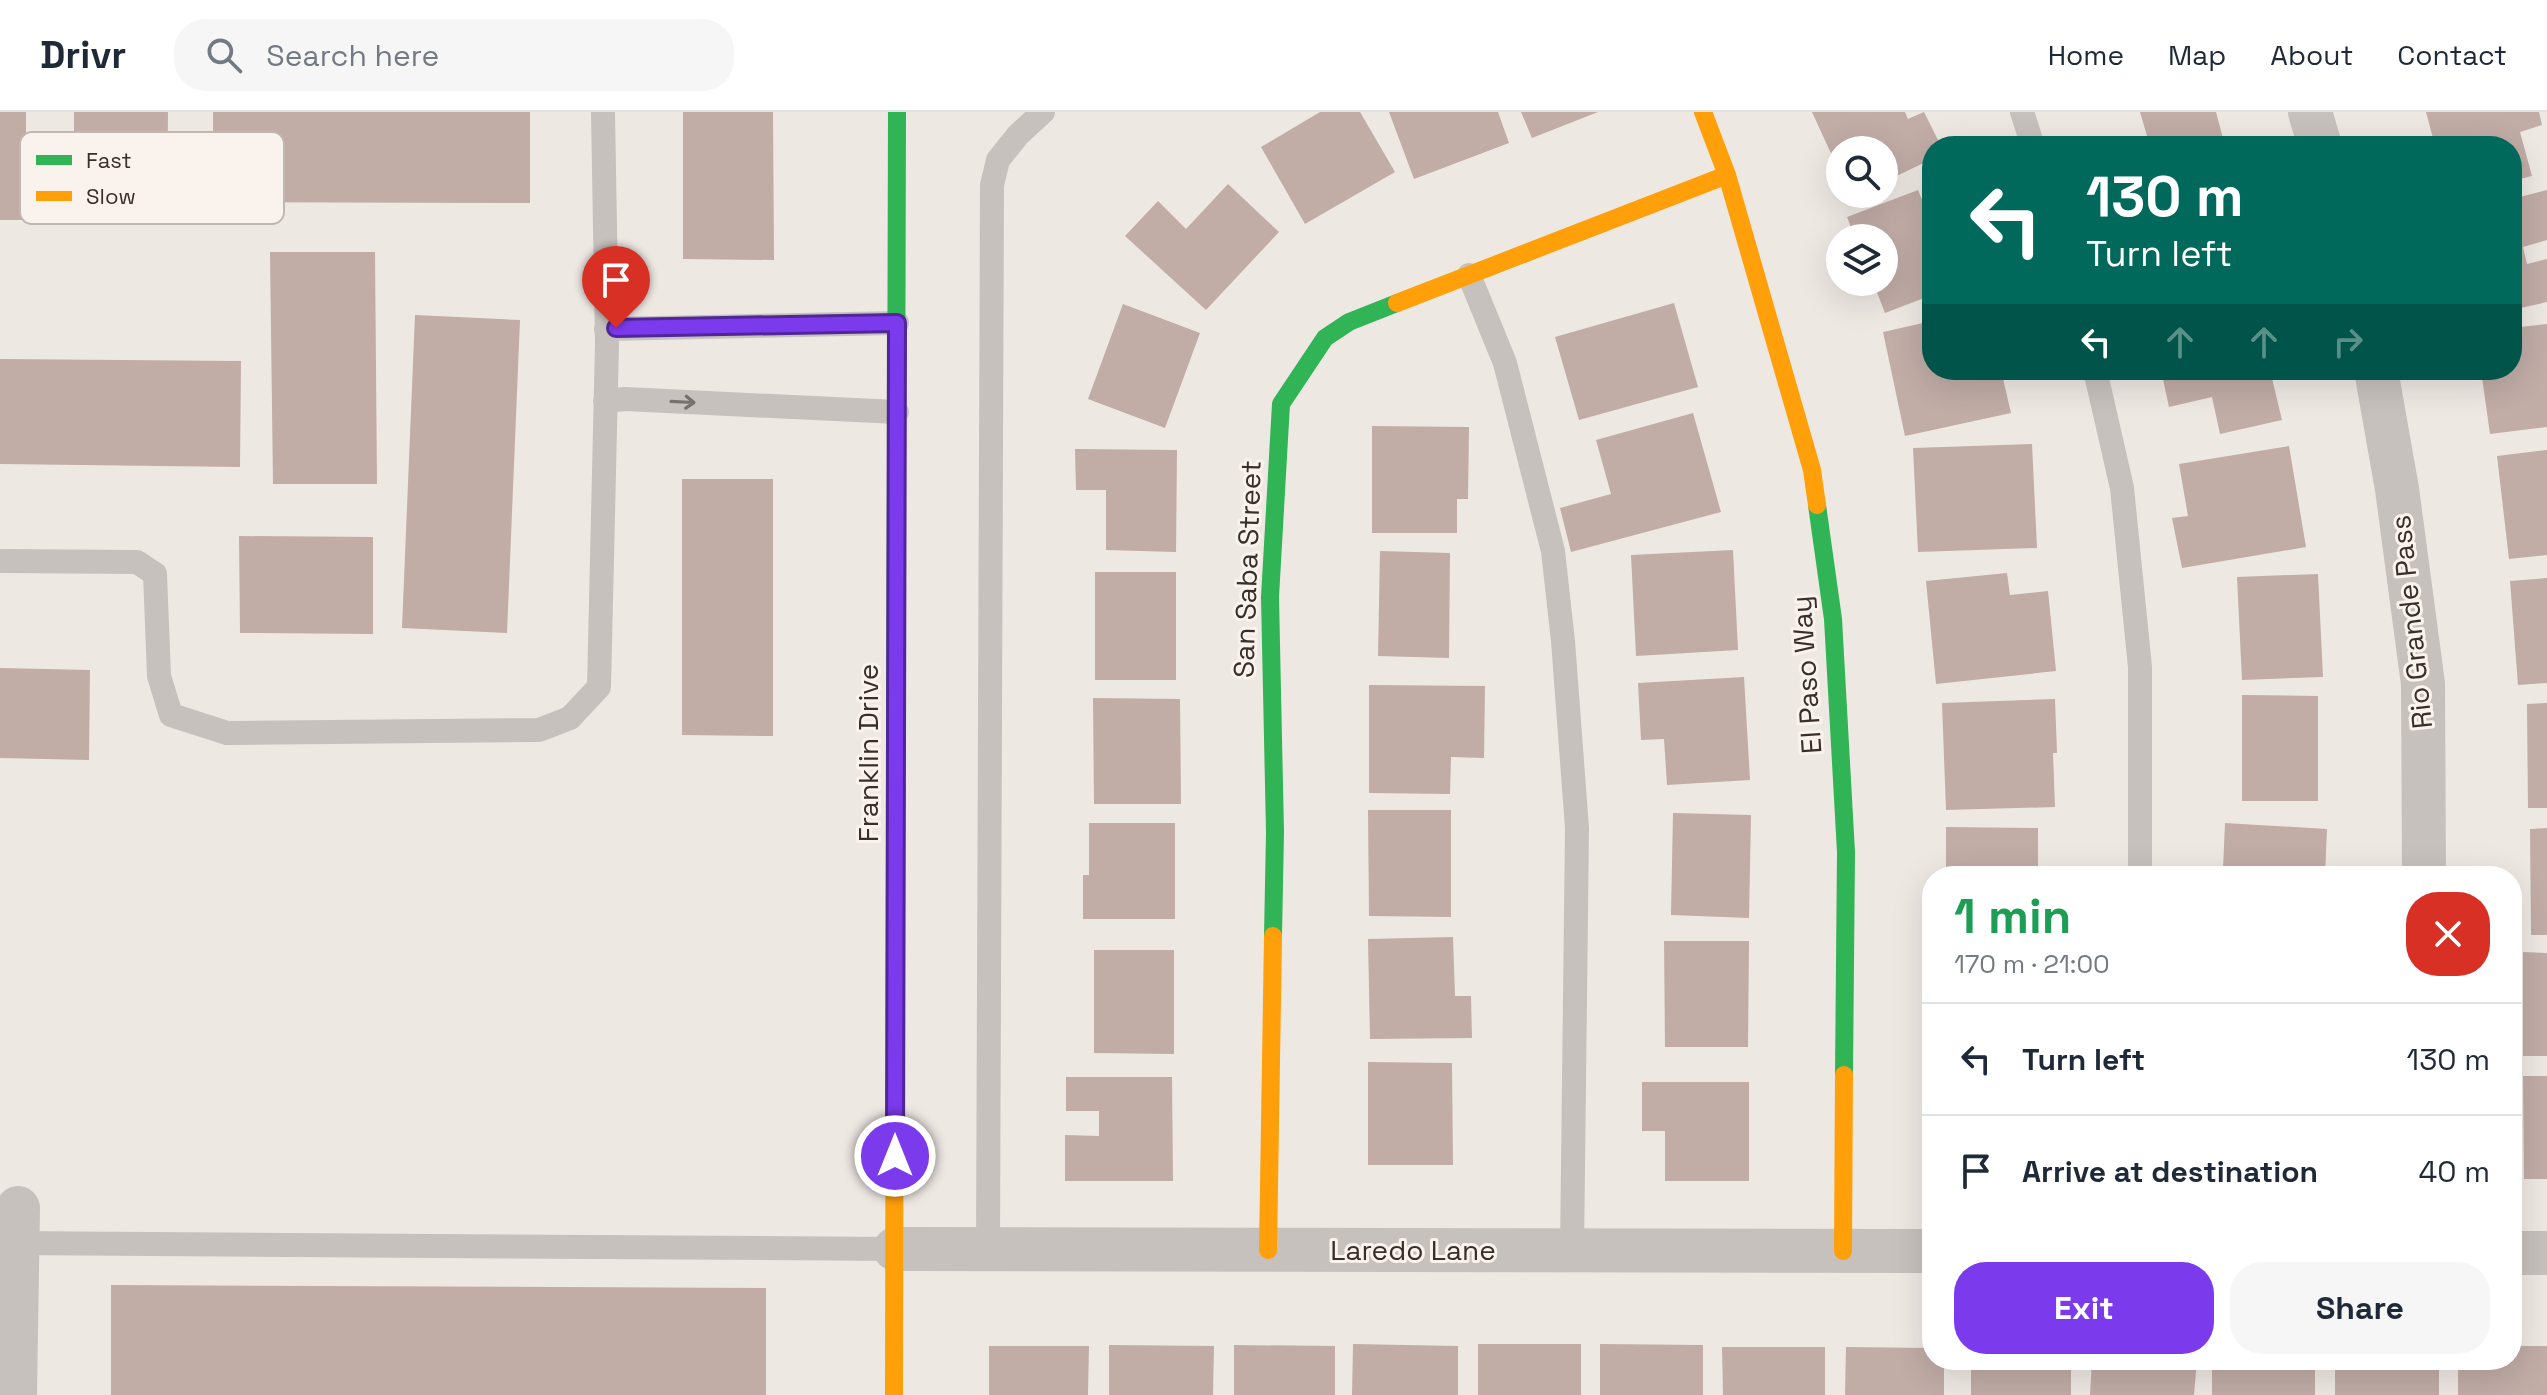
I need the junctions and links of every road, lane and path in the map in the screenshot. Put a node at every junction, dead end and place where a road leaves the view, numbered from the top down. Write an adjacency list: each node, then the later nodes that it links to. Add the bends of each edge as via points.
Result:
1 (603, 112): 12 (lane)
2 (897, 112): 11 (street, Franklin Drive)
3 (1043, 112): 22 (lane, via 998,160 992,185)
4 (1703, 112): 9 (street, El Paso Way)
5 (2022, 112): 7 (lane)
6 (2310, 112): 8 (street)
7 (2030, 136)
8 (2317, 136)
9 (1727, 175): 10 (street, San Saba Street); 25 (street, El Paso Way, via 1812,470 1833,619 1846,852)
10 (1469, 275): 23 (street, San Saba Street, via 1349,322 1325,338 1281,404 1270,597 1275,832); 24 (lane, via 1505,363 1553,551 1563,641 1577,828)
11 (897, 323): 12 (lane); 16 (street, Franklin Drive)
12 (606, 329): 15 (lane)
13 (2097, 380): 18 (lane, via 2122,488 2140,667)
14 (2378, 380): 19 (street, Rio Grande Pass, via 2423,684)
15 (605, 401): 16 (lane, one-way to 16); 17 (lane, via 599,687 570,718 539,730 227,733 171,715 159,676 155,574 137,562)
16 (897, 412): 21 (street, Franklin Drive)
17 (0, 561)
18 (2140, 866)
19 (2424, 866)
20 (12, 1232): 21 (lane); 29 (street)
21 (895, 1249): 22 (street, Laredo Lane); 30 (street, Franklin Drive)
22 (988, 1249): 23 (street, Laredo Lane)
23 (1268, 1250): 24 (street, Laredo Lane)
24 (1572, 1251): 25 (street, Laredo Lane)
25 (1843, 1251): 26 (street, Laredo Lane)
26 (1922, 1251)
27 (2522, 1253): 28 (street)
28 (2547, 1253)
29 (15, 1395)
30 (894, 1395)

